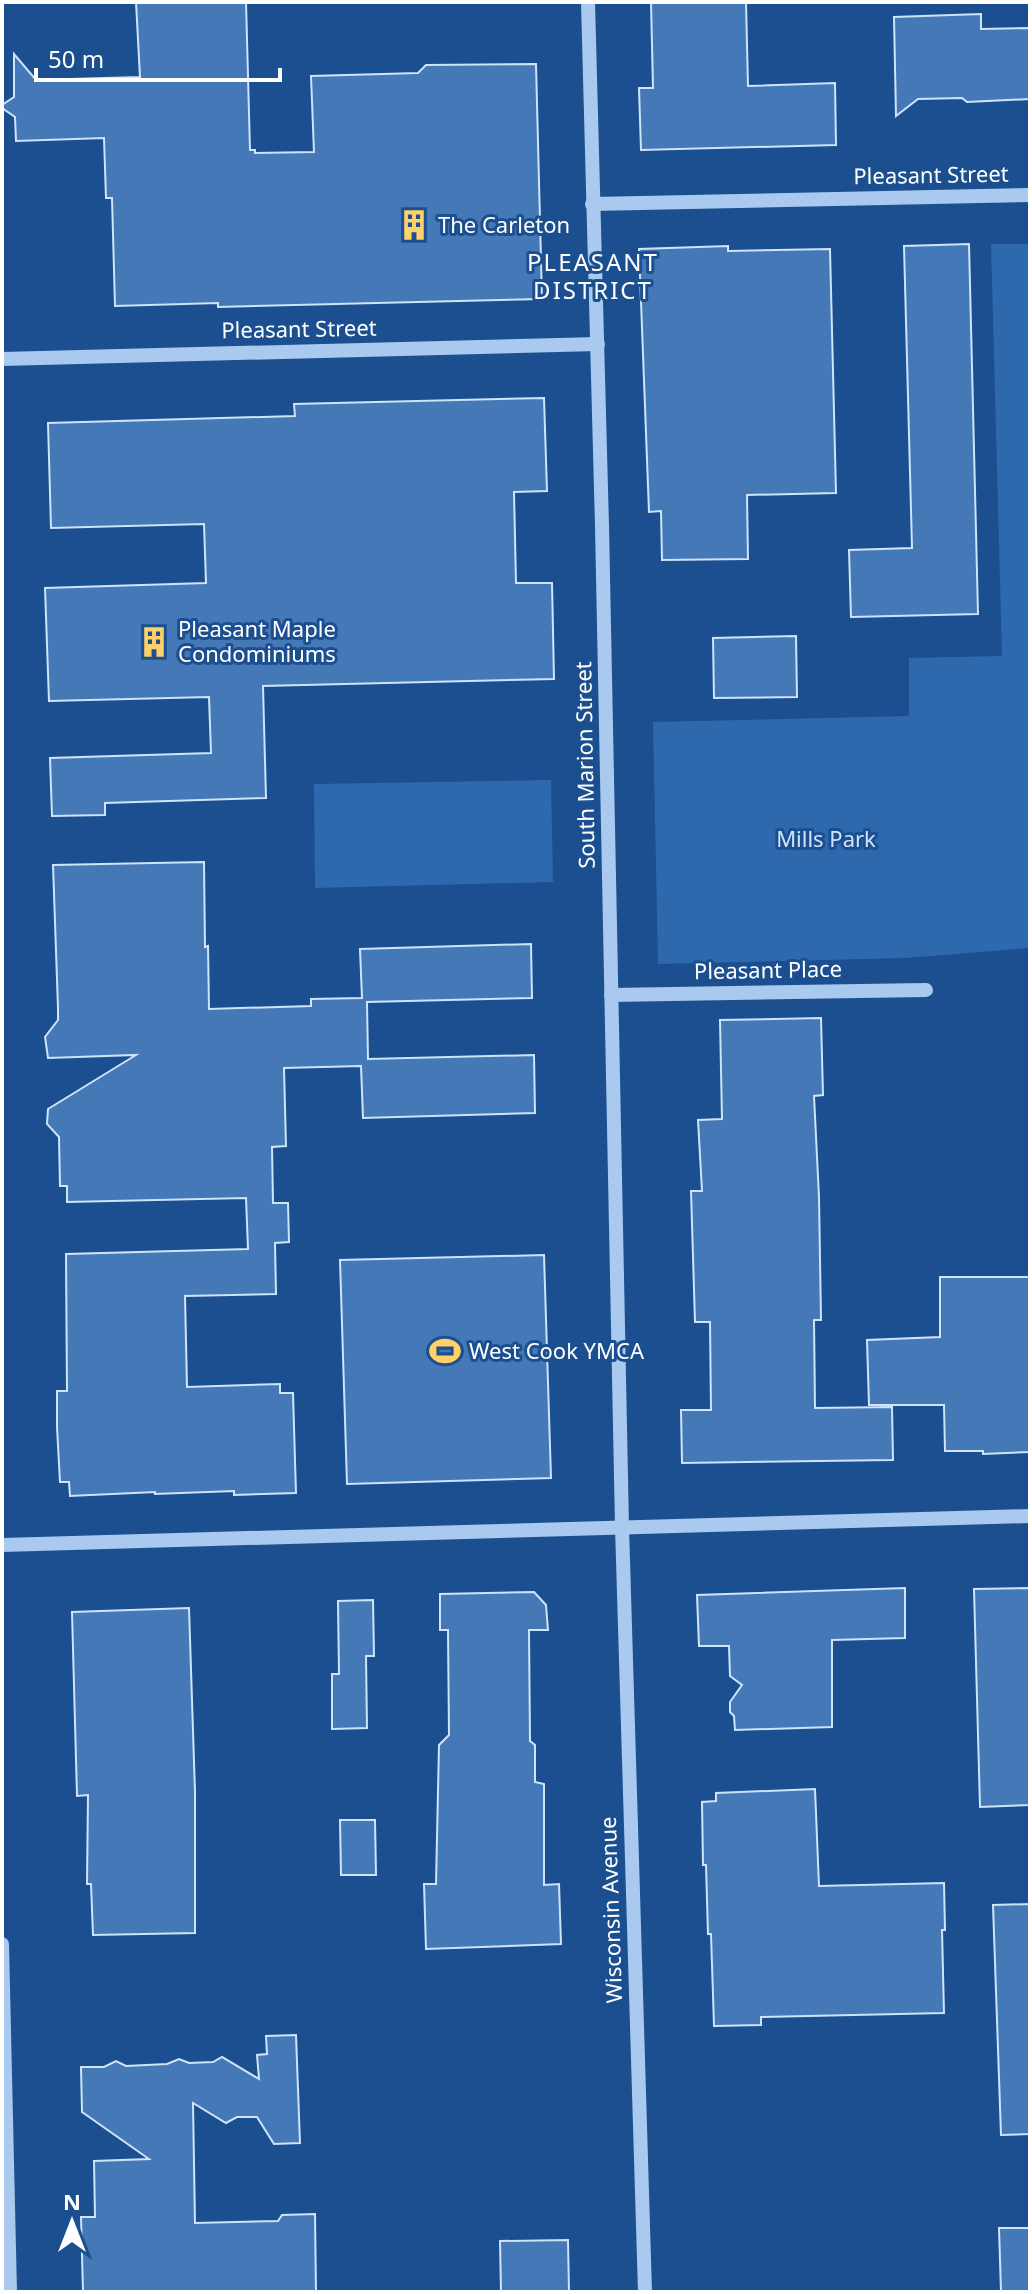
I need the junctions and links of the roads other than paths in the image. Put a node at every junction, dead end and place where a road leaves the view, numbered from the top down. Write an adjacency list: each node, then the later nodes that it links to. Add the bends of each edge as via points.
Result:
1 (588, 2): 3 (street, South Marion Street)
2 (1030, 195): 3 (street, Pleasant Street)
3 (592, 204): 4 (street, South Marion Street)
4 (598, 344): 5 (street, Pleasant Street); 7 (street, South Marion Street)
5 (2, 359)
6 (926, 990): 7 (street, Pleasant Place)
7 (611, 995): 9 (street, South Marion Street)
8 (1030, 1516): 9 (street)
9 (622, 1527): 10 (street); 13 (street, Wisconsin Avenue)
10 (2, 1545)
11 (2, 1944): 12 (street)
12 (10, 2292)
13 (645, 2292)

